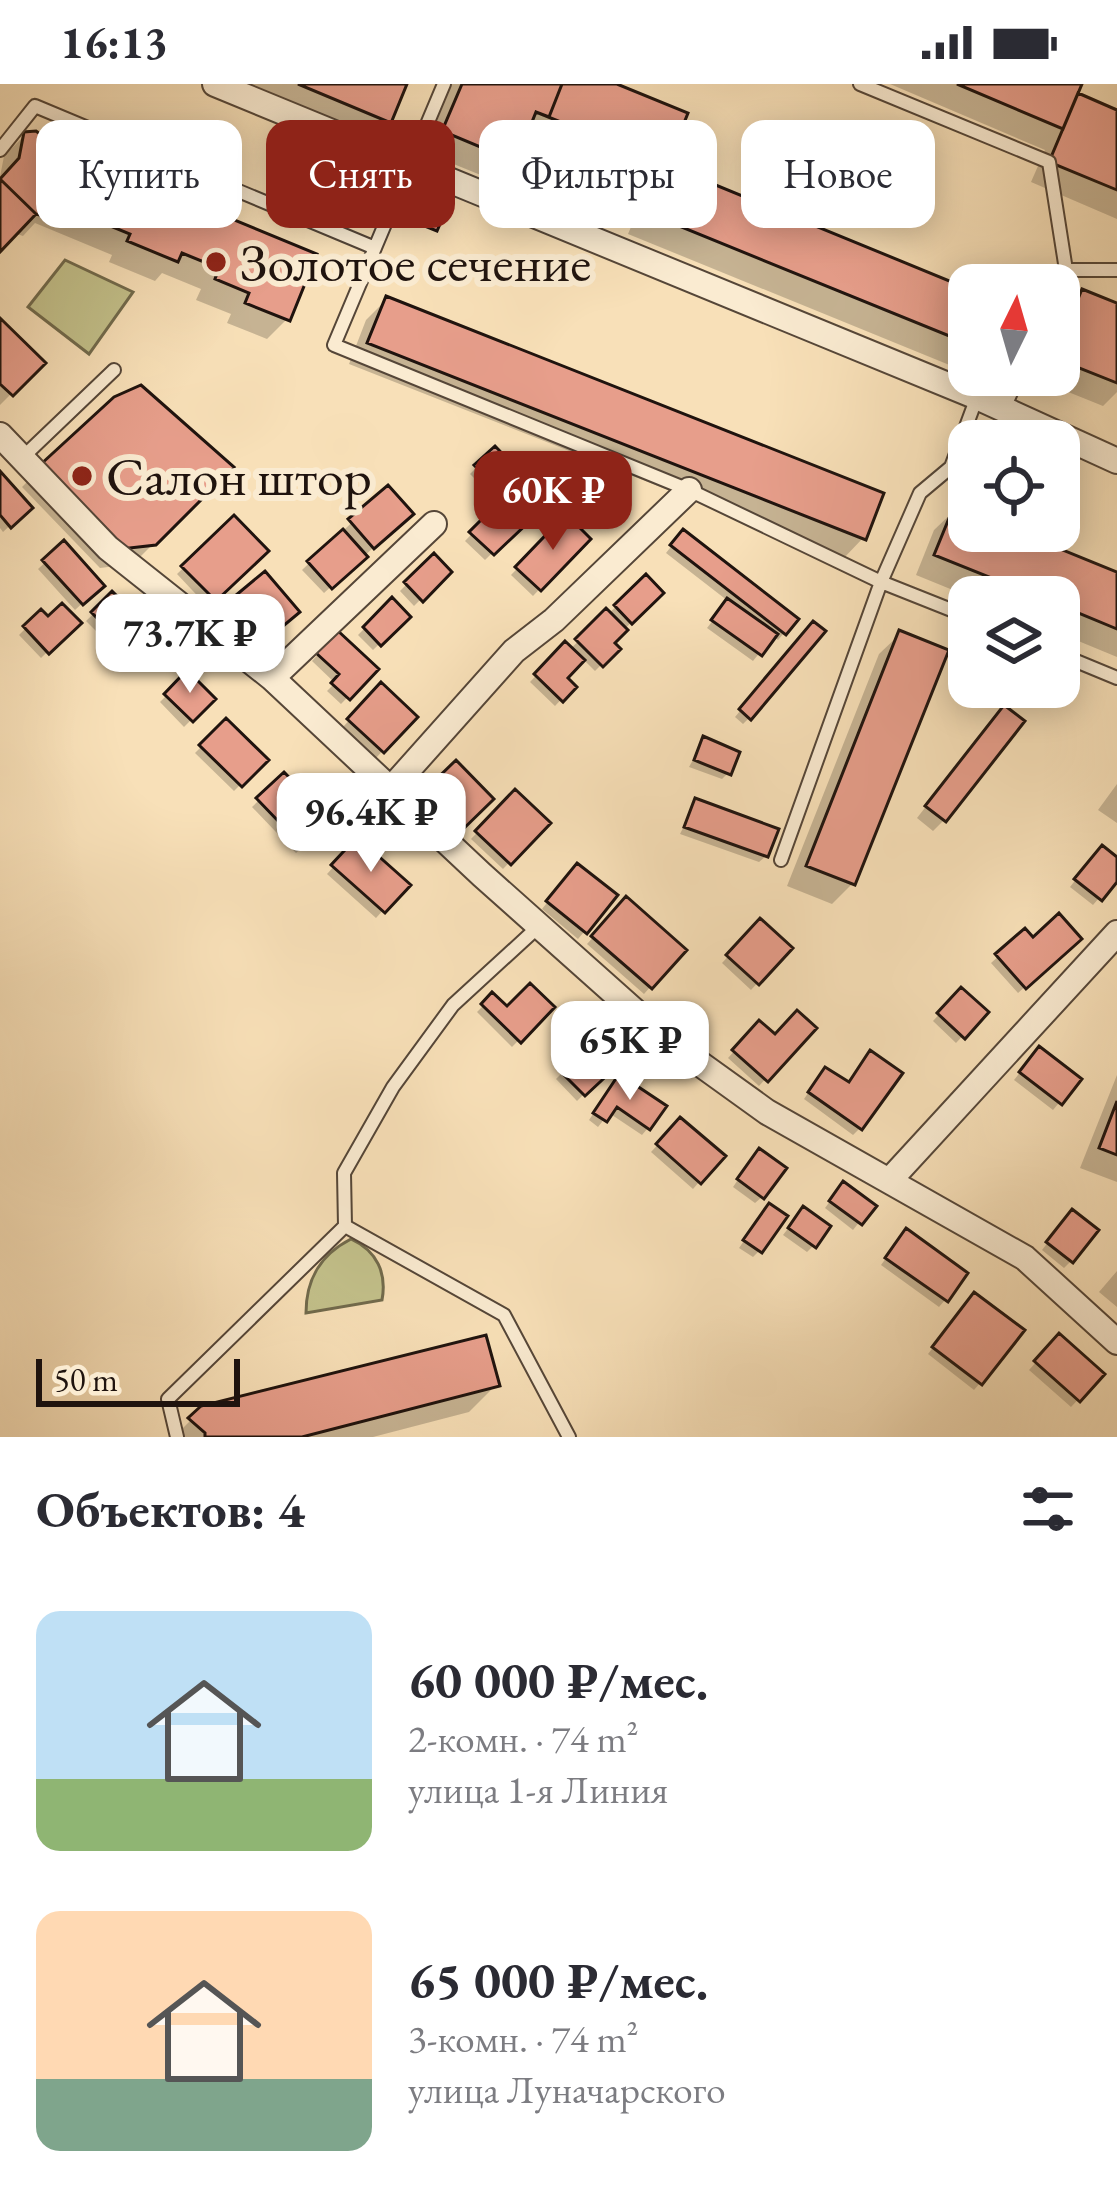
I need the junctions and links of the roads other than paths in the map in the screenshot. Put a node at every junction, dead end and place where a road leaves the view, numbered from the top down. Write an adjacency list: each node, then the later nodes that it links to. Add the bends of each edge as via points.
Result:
1 (215, 84): 4 (street)
2 (443, 84): 5 (lane)
3 (860, 84): 10 (lane, via 1049,161)
4 (304, 120)
5 (428, 120)
6 (0, 150): 9 (lane, via 35,106)
7 (455, 181): 15 (street)
8 (383, 228): 9 (lane)
9 (375, 248): 20 (lane, via 334,345)
10 (1065, 264)
11 (1080, 270): 12 (lane)
12 (1117, 271)
13 (114, 370): 18 (lane)
14 (1009, 396): 16 (lane)
15 (977, 397): 16 (street); 22 (lane, via 951,467 920,493)
16 (1004, 408): 19 (street)
17 (0, 435): 18 (street)
18 (22, 458): 25 (street, via 108,548)
19 (1117, 461)
20 (689, 490): 22 (lane); 27 (street, via 514,651)
21 (434, 524): 25 (street)
22 (881, 582): 23 (lane); 28 (lane)
23 (948, 609)
24 (1080, 663): 26 (lane)
25 (272, 678): 27 (street)
26 (1117, 678)
27 (390, 790): 29 (street)
28 (781, 860)
29 (539, 926): 31 (street, via 667,1040 767,1112); 32 (lane, via 453,1005 394,1087 344,1173)
30 (1117, 933): 31 (street)
31 (889, 1181): 33 (street, via 1025,1258)
32 (345, 1226): 34 (lane, via 168,1399); 35 (lane, via 504,1315)
33 (1117, 1342)
34 (177, 1437)
35 (568, 1437)

